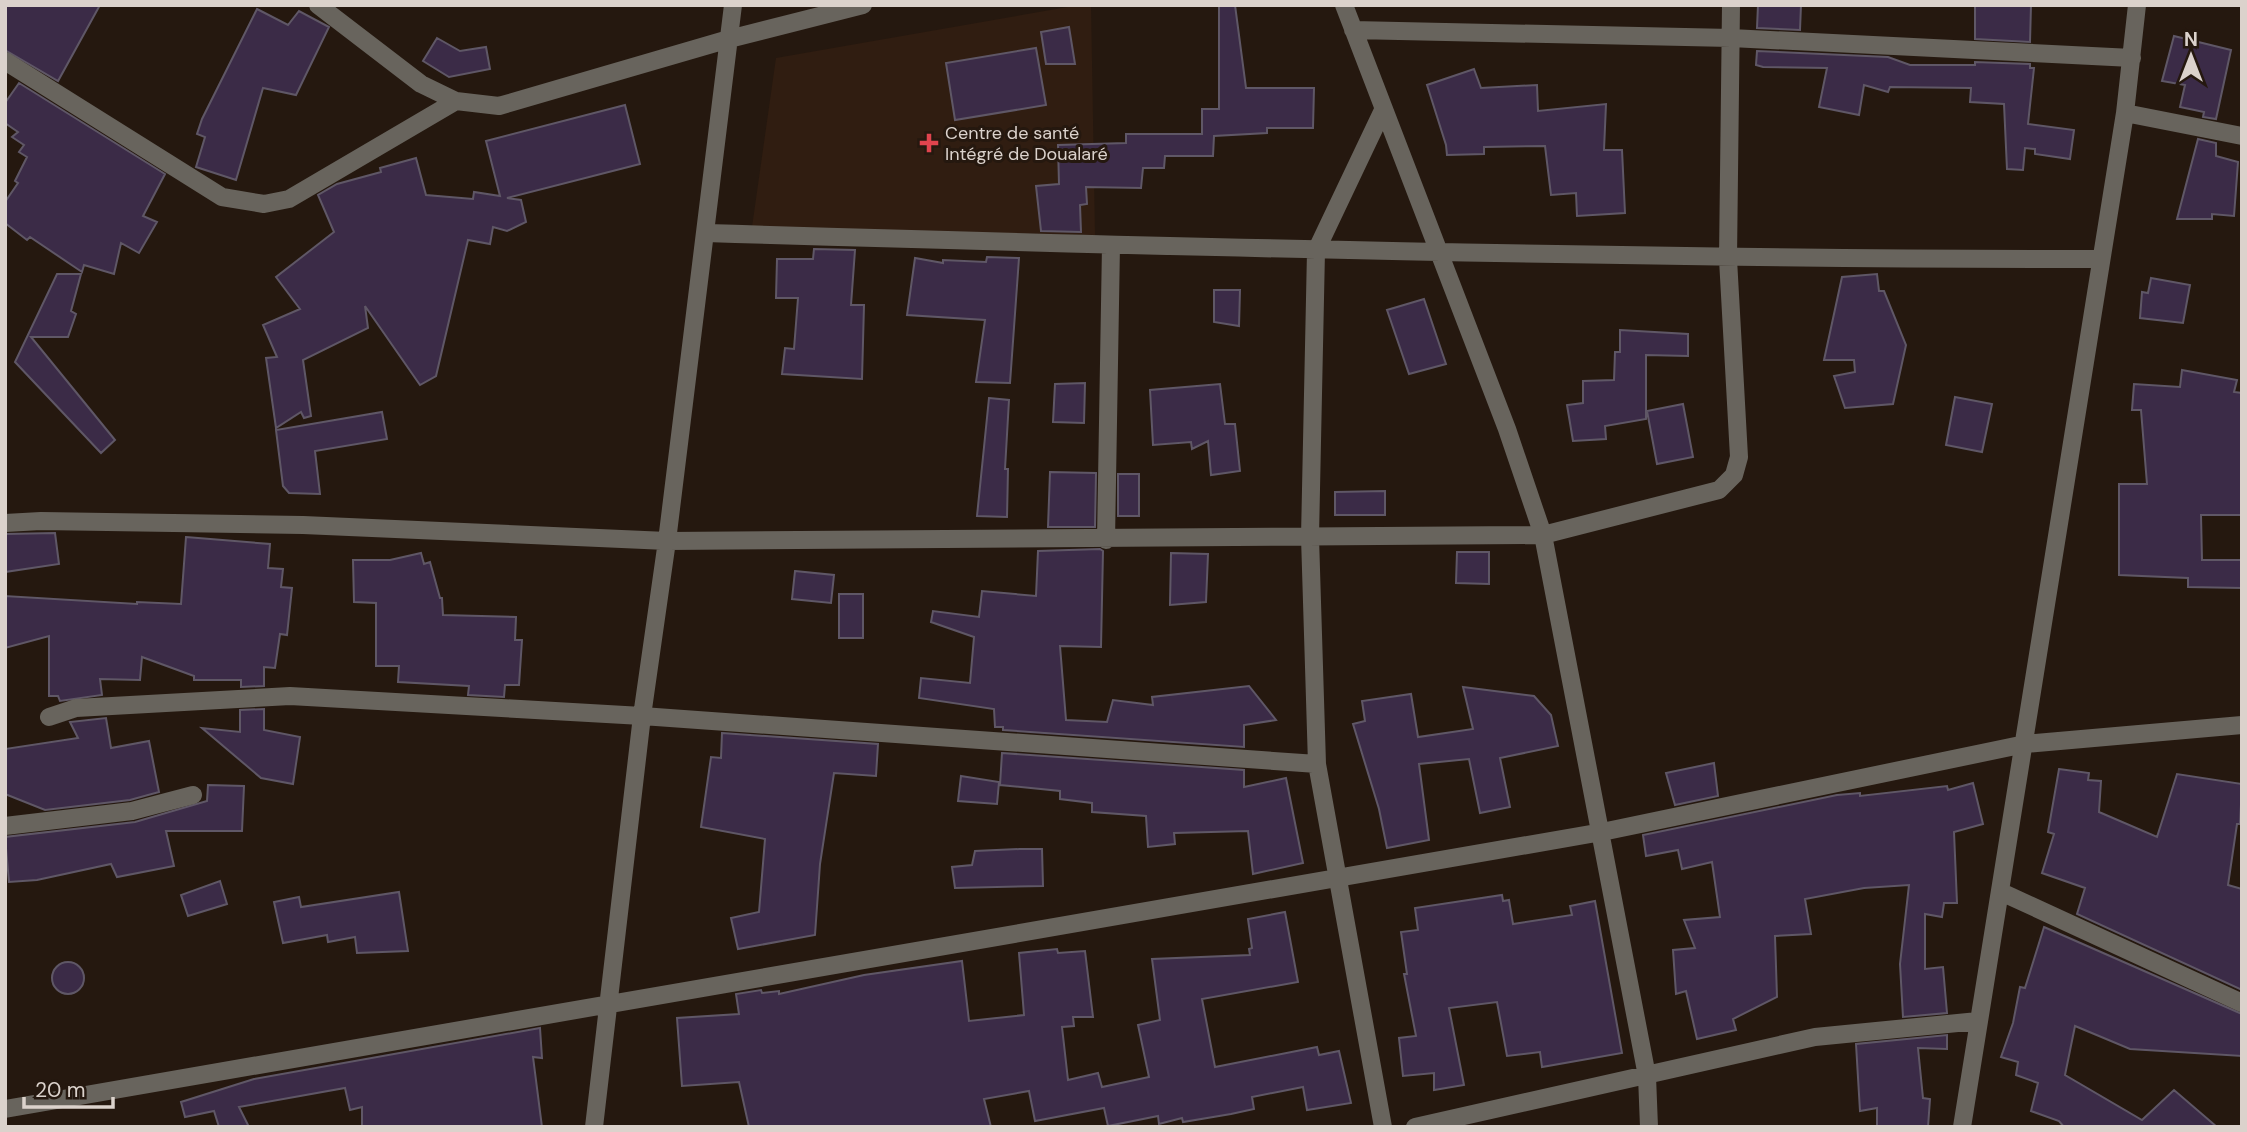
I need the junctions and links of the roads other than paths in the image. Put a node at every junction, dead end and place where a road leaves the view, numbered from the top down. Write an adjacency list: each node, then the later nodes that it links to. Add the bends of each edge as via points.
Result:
1 (318, 5): 12 (street, via 421,84)
2 (733, 5): 9 (street)
3 (863, 5): 9 (street)
4 (1344, 5): 7 (street)
5 (1731, 5): 8 (street)
6 (2137, 5): 10 (street)
7 (1353, 30): 8 (street); 13 (street)
8 (1731, 38): 10 (street); 20 (street)
9 (729, 40): 12 (street, via 499,106); 16 (street)
10 (2132, 58): 14 (street)
11 (5, 61): 12 (street, via 222,197 264,204 289,199)
12 (456, 101)
13 (1383, 110): 18 (street); 19 (street)
14 (2125, 113): 15 (street); 21 (street)
15 (2242, 136)
16 (706, 233): 17 (street); 26 (street)
17 (1111, 245): 18 (street); 25 (street)
18 (1316, 251): 19 (street); 24 (street)
19 (1437, 252): 20 (street); 23 (street)
20 (1728, 259): 21 (street); 23 (street, via 1740,457 1734,475 1720,490)
21 (2101, 259): 30 (street)
22 (5, 523): 26 (street, via 303,525)
23 (1544, 535): 24 (street); 34 (street)
24 (1310, 537): 25 (street); 31 (street)
25 (1106, 540): 26 (street)
26 (667, 541): 27 (street)
27 (642, 716): 28 (street, via 290,695 76,708); 31 (street); 37 (street)
28 (49, 717)
29 (2242, 725): 30 (street)
30 (2025, 744): 34 (street); 36 (street)
31 (1317, 764): 35 (street)
32 (193, 795): 33 (street, via 132,811)
33 (5, 826)
34 (1602, 832): 35 (street); 40 (street)
35 (1337, 877): 37 (street); 43 (street)
36 (2001, 892): 38 (street); 39 (street)
37 (610, 1003): 41 (street); 42 (street)
38 (2242, 1003)
39 (1978, 1021): 40 (street, via 1815,1037); 46 (street)
40 (1647, 1076): 44 (street); 45 (street)
41 (5, 1109)
42 (594, 1127)
43 (1383, 1127)
44 (1415, 1127)
45 (1649, 1127)
46 (1962, 1127)

